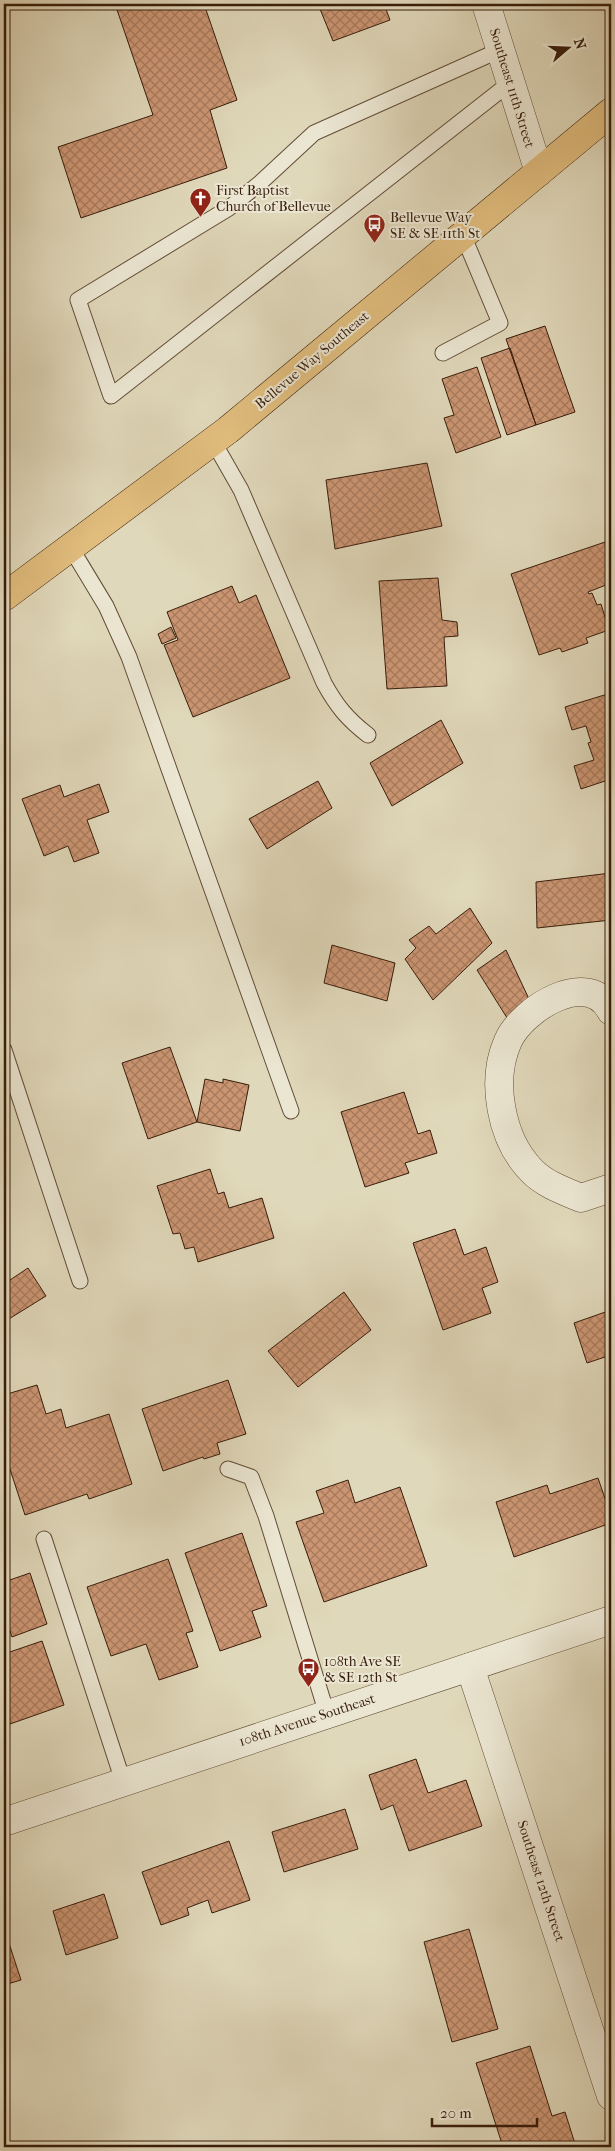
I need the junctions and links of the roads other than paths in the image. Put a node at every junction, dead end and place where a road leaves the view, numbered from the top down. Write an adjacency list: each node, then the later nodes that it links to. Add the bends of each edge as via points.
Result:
1 (486, 4): 2 (street, Southeast 11th Street)
2 (500, 50): 3 (street, Southeast 11th Street); 3 (lane, via 314,133 260,184 229,208 78,300 111,396)
3 (510, 83): 5 (street, Southeast 11th Street)
4 (611, 112): 5 (main road, Bellevue Way Southeast)
5 (539, 172): 6 (main road, Bellevue Way Southeast)
6 (462, 235): 7 (lane, via 500,323); 8 (main road, Bellevue Way Southeast)
7 (443, 353)
8 (213, 440): 9 (main road, Bellevue Way Southeast); 11 (lane, via 241,490 324,683 349,720)
9 (70, 548): 10 (main road, Bellevue Way Southeast); 14 (lane, via 106,606 129,657)
10 (4, 597)
11 (368, 735)
12 (611, 1011): 15 (street, via 607,1002 593,993 578,991 554,998 526,1018 508,1040 500,1070 500,1103 512,1143 531,1171 554,1187 581,1198)
13 (4, 1050): 16 (lane)
14 (291, 1112)
15 (611, 1188)
16 (80, 1281)
17 (228, 1469): 21 (lane, via 251,1477)
18 (44, 1539): 22 (lane)
19 (611, 1620): 20 (street, 108th Avenue Southeast)
20 (470, 1667): 21 (street, 108th Avenue Southeast); 24 (street, Southeast 12th Street)
21 (327, 1714): 22 (street, 108th Avenue Southeast)
22 (123, 1781): 23 (street, 108th Avenue Southeast)
23 (4, 1822)
24 (611, 2096)

